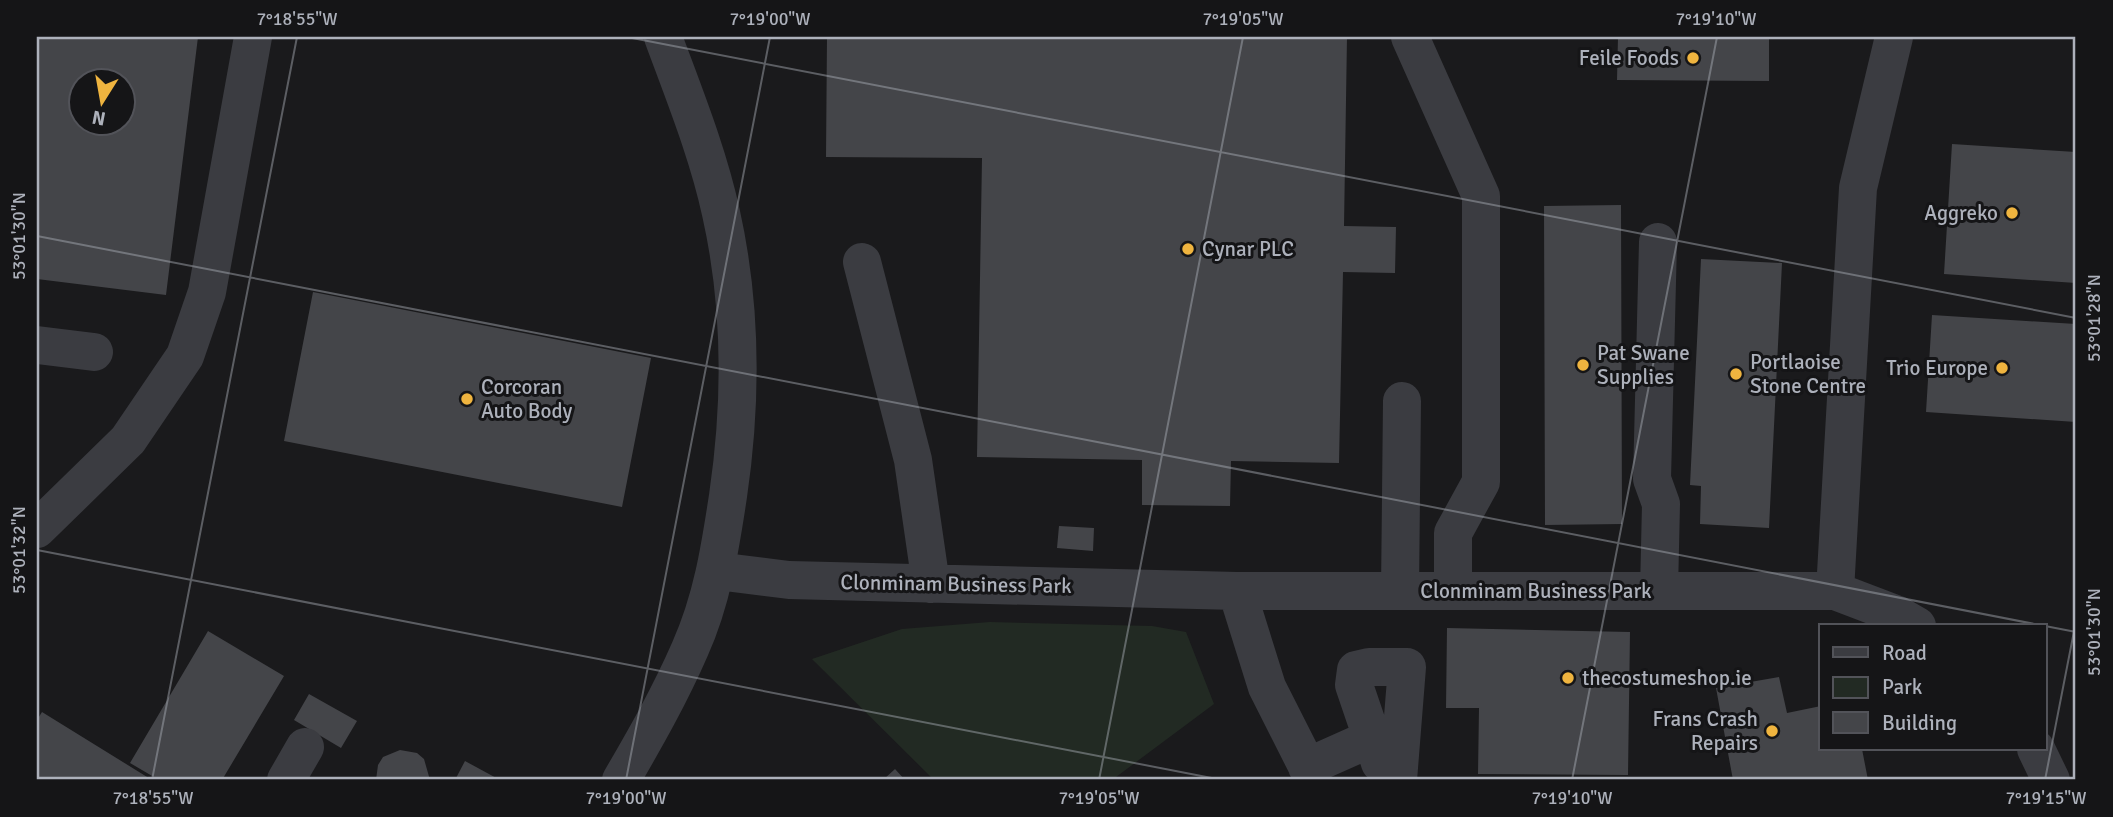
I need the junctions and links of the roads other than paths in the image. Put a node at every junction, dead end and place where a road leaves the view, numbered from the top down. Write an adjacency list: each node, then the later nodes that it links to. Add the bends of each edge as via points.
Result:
1 (253, 37): 10 (street, via 206,292 185,356 128,440)
2 (663, 37): 11 (street, via 721,211 738,325 740,387)
3 (1410, 37): 15 (street, via 1481,196 1481,482 1453,533)
4 (1894, 37): 16 (street, via 1858,188)
5 (1658, 242): 17 (street, via 1652,479 1661,504)
6 (862, 262): 12 (street, via 912,460)
7 (37, 345): 8 (street)
8 (94, 352)
9 (1402, 401): 14 (street)
10 (37, 528)
11 (717, 570): 12 (street, Clonminam Business Park, via 789,580); 23 (street, via 691,647)
12 (931, 584): 13 (street, Clonminam Business Park)
13 (1237, 591): 14 (street, Clonminam Business Park); 21 (street, via 1267,687)
14 (1400, 591): 15 (street, Clonminam Business Park)
15 (1452, 591): 17 (street, Clonminam Business Park)
16 (1835, 591): 17 (street, Clonminam Business Park); 18 (street, Clonminam Business Park)
17 (1659, 592)
18 (1914, 624)
19 (1371, 738): 21 (street); 24 (street); 25 (street, via 1354,685 1356,670 1408,667)
20 (305, 747): 22 (street)
21 (1311, 774)
22 (286, 780)
23 (621, 780)
24 (1386, 780)
25 (1398, 780)

